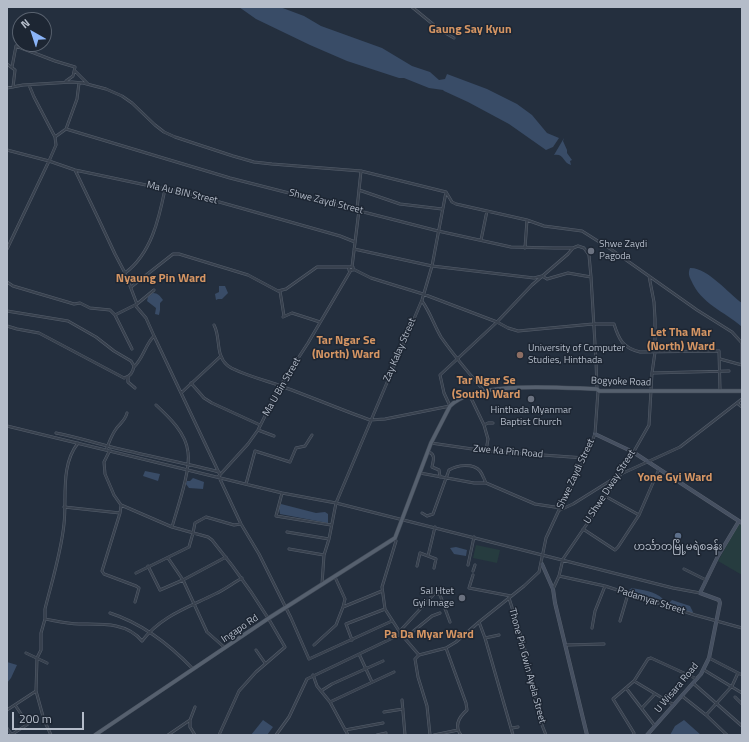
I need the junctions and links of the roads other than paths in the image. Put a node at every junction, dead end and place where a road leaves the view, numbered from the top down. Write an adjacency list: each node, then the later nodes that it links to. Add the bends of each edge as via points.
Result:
1 (412, 7): 2 (street)
2 (454, 38)
3 (7, 64): 4 (street)
4 (12, 67): 5 (street, via 16,46 76,67); 10 (street, via 15,70)
5 (75, 71): 6 (street); 9 (street)
6 (65, 82): 7 (street); 8 (street)
7 (79, 83): 9 (street); 12 (street)
8 (29, 84): 10 (street); 13 (street)
9 (89, 85): 17 (street, via 122,96 164,132 220,152 254,162)
10 (13, 87): 11 (street)
11 (7, 88)
12 (66, 130): 13 (street); 21 (street, Shwe Zaydi Street, via 281,192)
13 (55, 137): 15 (street, via 56,145)
14 (7, 150): 15 (street, Ma Au BIN Street)
15 (49, 161): 16 (street, Ma Au BIN Street); 28 (street)
16 (75, 170): 18 (street, Ma Au BIN Street); 34 (street)
17 (361, 171): 19 (street, Ma U Bin Street); 20 (street)
18 (165, 190): 27 (street, Ma Au BIN Street, via 210,199); 34 (street, via 153,233 144,253)
19 (359, 190): 21 (street, Ma U Bin Street); 22 (street, via 400,204)
20 (446, 192): 22 (street, Zay Kalay Street); 23 (street, via 452,202)
21 (358, 209): 25 (street, Shwe Zaydi Street); 27 (street, Ma U Bin Street)
22 (442, 209): 25 (street, Zay Kalay Street)
23 (488, 211): 24 (street); 26 (street)
24 (527, 220): 29 (street); 35 (street, via 544,226 582,231)
25 (438, 231): 26 (street, Shwe Zaydi Street); 32 (street, Zay Kalay Street)
26 (481, 240): 29 (street, Shwe Zaydi Street)
27 (355, 242): 31 (street, Ma U Bin Street)
28 (7, 248)
29 (524, 248): 30 (street, Shwe Zaydi Street)
30 (573, 248): 36 (street); 37 (street, Shwe Zaydi Street, via 584,248 589,254)
31 (354, 249): 32 (street); 33 (street, Ma U Bin Street)
32 (432, 266): 36 (street, via 534,278); 42 (street, Zay Kalay Street)
33 (351, 268): 41 (street, via 317,267); 42 (street, via 371,278); 47 (street, Ma U Bin Street)
34 (125, 273): 39 (street)
35 (648, 275): 54 (street, U Shwe Dway Street, via 654,302); 58 (street, via 732,332 742,343)
36 (542, 276): 37 (street, via 547,279 568,273); 48 (street)
37 (591, 277): 49 (street, Shwe Zaydi Street)
38 (7, 282): 46 (street, via 74,304 80,303 90,308 108,310)
39 (131, 287): 41 (street, via 176,253 248,275); 44 (street)
40 (154, 290): 44 (street)
41 (280, 291): 47 (street, via 284,316 292,313)
42 (423, 294): 43 (street, Zay Kalay Street); 48 (street)
43 (422, 300): 56 (street, via 441,336); 80 (street, Zay Kalay Street)
44 (136, 305): 46 (street); 52 (street, via 146,318)
45 (7, 310): 59 (street, via 68,321 131,361)
46 (114, 315): 53 (street)
47 (320, 322): 65 (street, Ma U Bin Street)
48 (497, 322): 49 (street, via 518,331); 56 (street)
49 (593, 324): 54 (street, via 614,324 618,338 627,347 640,352); 67 (street, Shwe Zaydi Street)
50 (214, 325): 55 (street, via 218,332 218,351)
51 (7, 326): 63 (street, via 39,333 124,378)
52 (154, 336): 59 (street); 72 (street)
53 (132, 349)
54 (655, 352): 57 (street, via 719,351); 62 (street, U Shwe Dway Street)
55 (221, 355): 64 (street); 65 (street, via 227,365)
56 (457, 358): 69 (street); 77 (street, via 440,375)
57 (720, 359): 58 (street); 60 (street)
58 (742, 365)
59 (134, 368): 63 (street)
60 (720, 371): 61 (street); 62 (street); 68 (street)
61 (729, 371)
62 (652, 373): 70 (street, U Shwe Dway Street)
63 (128, 377): 66 (street, via 128,382)
64 (191, 383): 72 (street); 82 (street, via 212,403)
65 (280, 386): 80 (street); 82 (street, Ma U Bin Street)
66 (135, 388)
67 (597, 390): 69 (main road, Bogyoke Road, via 545,387 499,388); 70 (main road, Bogyoke Road); 87 (street, Shwe Zaydi Street)
68 (720, 390): 70 (main road, Bogyoke Road); 71 (main road, Bogyoke Road)
69 (485, 391): 73 (main road, Bogyoke Road)
70 (652, 391): 97 (street, U Shwe Dway Street, via 649,425)
71 (742, 391)
72 (181, 393): 105 (street)
73 (470, 396): 77 (main road, Bogyoke Road); 83 (street)
74 (742, 399): 75 (street)
75 (737, 403): 78 (street); 99 (street, via 680,447)
76 (156, 405): 100 (street, via 171,419 180,433 188,452)
77 (450, 406): 80 (street); 91 (main road)
78 (742, 406)
79 (127, 414): 92 (street)
80 (370, 420): 112 (street, Zay Kalay Street)
81 (493, 423): 83 (street, via 488,422)
82 (260, 425): 85 (street, Ma U Bin Street)
83 (484, 425): 95 (street, via 488,438)
84 (7, 426): 90 (street)
85 (258, 430): 89 (street); 105 (street, Ma U Bin Street)
86 (56, 433): 92 (street)
87 (594, 434): 97 (street); 98 (street, Shwe Zaydi Street)
88 (312, 435): 109 (street, via 305,446 296,448 290,462 255,451)
89 (274, 436)
90 (78, 443): 93 (street); 114 (street, via 74,448 65,482)
91 (431, 444): 95 (street, Zwe Ka Pin Road); 96 (main road)
92 (108, 445): 93 (street); 100 (street)
93 (106, 450): 94 (street)
94 (110, 450): 101 (street); 113 (street, via 104,462 105,474)
95 (486, 451): 98 (street, Zwe Ka Pin Road)
96 (427, 452): 103 (main road); 106 (street, via 434,457 432,467 439,470)
97 (633, 452): 99 (street); 104 (street, U Shwe Dway Street)
98 (585, 458): 115 (street, Shwe Zaydi Street)
99 (648, 462): 102 (street); 104 (street)
100 (188, 464): 101 (street); 105 (street)
101 (188, 469): 105 (street); 125 (street)
102 (659, 469): 120 (street); 122 (street)
103 (420, 473): 106 (street); 121 (main road)
104 (621, 474): 111 (street, U Shwe Dway Street); 116 (street)
105 (219, 475): 109 (street); 123 (street)
106 (440, 477): 107 (street)
107 (446, 478): 108 (street); 108 (street, via 449,470 463,466 478,469); 119 (street, via 433,514 427,516)
108 (486, 483): 115 (street, via 535,504)
109 (246, 484): 110 (street)
110 (282, 493): 112 (street); 124 (street, via 276,516)
111 (605, 496): 120 (street); 127 (street, U Shwe Dway Street)
112 (336, 503): 121 (street); 124 (street, Zay Kalay Street)
113 (121, 506): 118 (street); 125 (street)
114 (64, 507): 118 (street); 170 (street, via 64,524)
115 (561, 508): 116 (street); 117 (street, Shwe Zaydi Street)
116 (565, 508): 117 (street)
117 (558, 510): 134 (street, Shwe Zaydi Street)
118 (120, 513): 162 (street, via 102,571 136,586 138,588)
119 (422, 513)
120 (639, 515): 127 (street, via 614,550)
121 (402, 520): 126 (street); 131 (main road)
122 (740, 522): 154 (street, via 718,556)
123 (241, 524): 129 (street, via 234,525 206,517 195,523); 165 (street)
124 (331, 525): 132 (street, Zay Kalay Street)
125 (172, 527): 129 (street)
126 (435, 527): 130 (street); 137 (street)
127 (583, 529): 139 (street, U Shwe Dway Street)
128 (286, 532): 132 (street)
129 (194, 533): 136 (street, via 208,536); 138 (street, via 189,547)
130 (474, 537): 134 (street); 141 (street)
131 (395, 538): 150 (main road, Ingapo Rd); 158 (street)
132 (329, 539): 135 (street, Zay Kalay Street)
133 (289, 549): 135 (street)
134 (542, 554): 139 (street); 140 (street, Shwe Zaydi Street)
135 (324, 555): 155 (street, Zay Kalay Street)
136 (226, 556): 152 (street); 153 (street)
137 (428, 556): 144 (street, via 420,553); 145 (street, via 436,559)
138 (168, 558): 143 (street); 153 (street)
139 (563, 559): 151 (street, U Shwe Dway Street); 159 (street)
140 (542, 564): 157 (street); 161 (street, via 539,572)
141 (468, 565)
142 (475, 565): 147 (street)
143 (148, 566): 148 (street); 153 (street, via 160,590)
144 (417, 566)
145 (434, 568)
146 (684, 569): 154 (street)
147 (474, 571)
148 (136, 573)
149 (472, 575): 161 (street, via 469,588)
150 (335, 576): 155 (main road, Ingapo Rd); 164 (street, via 345,600)
151 (559, 576): 156 (street, Padamyar Street); 157 (street, U Shwe Dway Street)
152 (242, 578): 163 (street); 169 (street)
153 (183, 580): 163 (street)
154 (707, 580): 159 (street)
155 (322, 585): 165 (main road, Ingapo Rd)
156 (605, 586): 160 (street, Padamyar Street); 176 (street, via 595,611)
157 (554, 589): 186 (street)
158 (382, 591): 164 (street); 166 (street)
159 (700, 593): 175 (street, U Wisara Road, via 719,600)
160 (628, 594): 171 (street); 175 (street, Padamyar Street)
161 (510, 597): 174 (street); 253 (street, Thone Pin Gwin Ayela Street)
162 (135, 602)
163 (193, 604): 178 (street, via 166,618); 187 (street, via 207,632)
164 (343, 607): 185 (street, via 336,625)
165 (286, 609): 169 (main road, Ingapo Rd); 183 (street, via 309,659)
166 (385, 609): 172 (street); 183 (street, via 346,624)
167 (110, 613): 178 (street, via 130,620)
168 (440, 613): 181 (street, via 432,616)
169 (270, 618): 187 (main road, Ingapo Rd); 197 (street, via 285,647)
170 (45, 619): 178 (street, via 113,626 132,631 142,641); 193 (street)
171 (620, 621)
172 (392, 622): 179 (street); 183 (street)
173 (450, 622): 179 (street, via 440,595 435,593)
174 (479, 622): 182 (street); 188 (street)
175 (717, 622): 177 (street, Padamyar Street); 194 (street, U Wisara Road)
176 (592, 628)
177 (742, 628)
178 (149, 632): 199 (street)
179 (400, 632): 181 (street); 191 (street)
180 (499, 635): 182 (street)
181 (405, 638): 192 (street)
182 (485, 638): 235 (street)
183 (352, 640)
184 (604, 644): 186 (street)
185 (314, 645)
186 (566, 645): 254 (street)
187 (225, 648): 199 (main road, Ingapo Rd)
188 (446, 648): 192 (street); 237 (street, via 466,703 466,710 458,720)
189 (256, 650): 197 (street)
190 (26, 653): 193 (street)
191 (360, 654): 198 (street); 203 (street)
192 (419, 655): 249 (street, via 415,659 427,706)
193 (37, 658): 196 (street); 211 (street)
194 (709, 658): 200 (street, U Wisara Road); 202 (street)
195 (383, 661): 198 (street)
196 (47, 663)
197 (265, 663): 244 (street, via 239,691)
198 (366, 668): 207 (street); 212 (street)
199 (193, 669): 241 (main road, Ingapo Rd)
200 (704, 670): 205 (street, U Wisara Road); 209 (street)
201 (394, 672): 207 (street)
202 (738, 673): 204 (street); 209 (street)
203 (313, 675): 212 (street); 245 (street, via 307,679 289,717)
204 (742, 675)
205 (697, 679): 206 (street, via 650,658); 208 (street, U Wisara Road)
206 (634, 681): 210 (street); 214 (street)
207 (372, 682): 218 (street)
208 (693, 683): 215 (street, U Wisara Road); 219 (street)
209 (732, 686): 213 (street); 219 (street)
210 (626, 688): 224 (street); 255 (street, via 613,699)
211 (36, 691): 221 (street); 240 (street)
212 (321, 691): 218 (street)
213 (742, 693)
214 (655, 694): 222 (street); 224 (street)
215 (682, 696): 222 (street, U Wisara Road); 228 (street)
216 (735, 697): 220 (street)
217 (402, 700): 225 (street)
218 (330, 702): 236 (street)
219 (716, 702): 228 (street); 232 (street)
220 (742, 704)
221 (15, 705): 226 (street); 239 (street, via 28,724)
222 (674, 705): 231 (street, U Wisara Road)
223 (195, 707): 229 (street)
224 (642, 708): 231 (street)
225 (403, 709): 227 (street); 248 (street)
226 (7, 710)
227 (384, 712)
228 (706, 715): 257 (street)
229 (190, 720): 242 (street); 243 (street, via 190,727)
230 (383, 723): 236 (street)
231 (655, 726): 256 (street, U Wisara Road)
232 (742, 726)
233 (518, 727): 235 (street)
234 (7, 728): 239 (street)
235 (512, 728): 252 (street)
236 (345, 730): 246 (street)
237 (458, 730): 250 (street); 251 (street)
238 (386, 733): 247 (street)
239 (12, 735)
240 (51, 735)
241 (95, 735)
242 (168, 735)
243 (195, 735)
244 (219, 735)
245 (276, 735)
246 (348, 735)
247 (377, 735)
248 (405, 735)
249 (430, 735)
250 (434, 735)
251 (461, 735)
252 (513, 735)
253 (546, 735)
254 (587, 735)
255 (633, 735)
256 (647, 735)
257 (727, 735)

